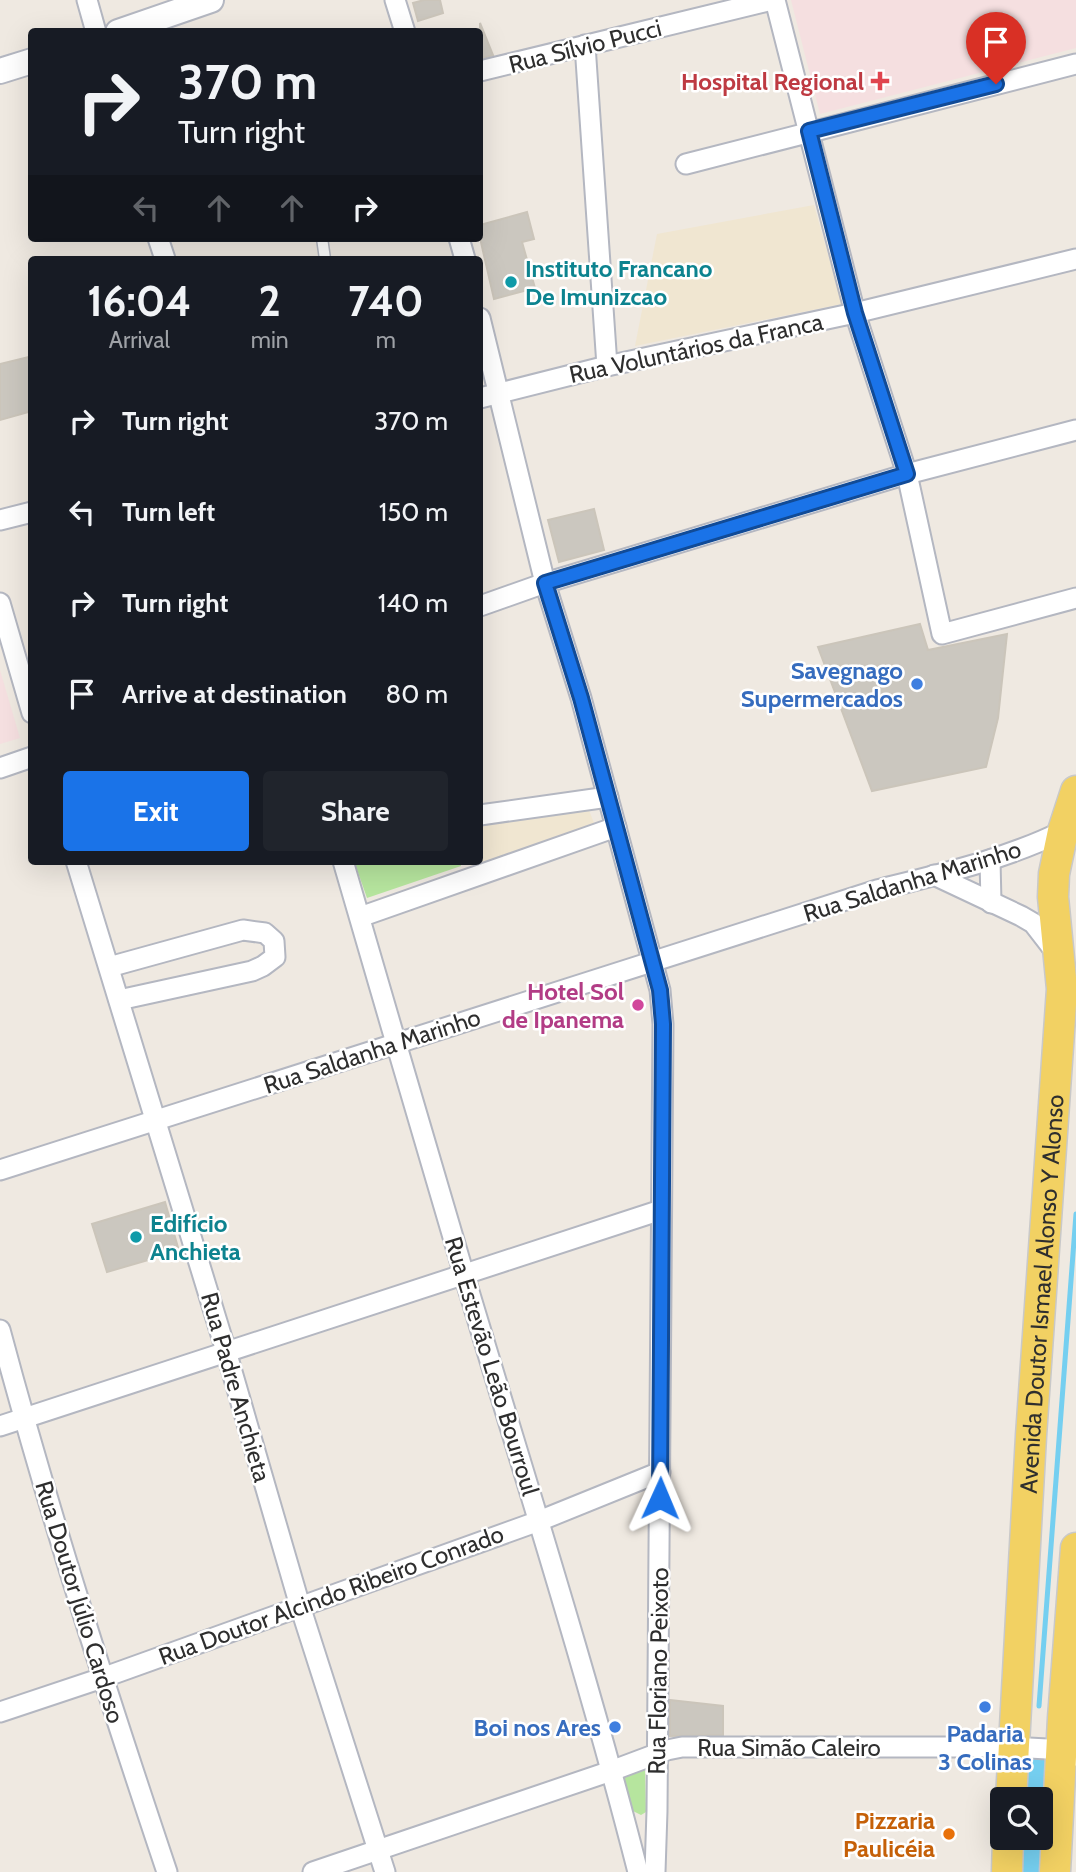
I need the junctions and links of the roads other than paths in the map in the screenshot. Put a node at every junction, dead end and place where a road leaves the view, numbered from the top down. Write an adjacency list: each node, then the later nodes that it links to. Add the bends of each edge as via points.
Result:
1 (87, 0): 5 (street)
2 (211, 0): 6 (street)
3 (395, 0): 7 (street)
4 (773, 0): 8 (street, Rua Sílvio Pucci); 13 (street)
5 (95, 28)
6 (130, 28)
7 (404, 28)
8 (585, 46): 11 (street, Rua Sílvio Pucci); 18 (street)
9 (28, 62): 12 (street)
10 (1076, 64): 13 (street)
11 (483, 70)
12 (0, 71)
13 (809, 131): 14 (street); 16 (street)
14 (687, 164)
15 (1076, 259): 16 (street, Rua Voluntários da Franca)
16 (855, 313): 18 (street, Rua Voluntários da Franca); 21 (street)
17 (483, 344): 19 (street, Rua Floriano Peixoto)
18 (607, 366): 19 (street, Rua Voluntários da Franca)
19 (489, 396): 24 (street, Rua Floriano Peixoto)
20 (1076, 430): 21 (street)
21 (907, 474): 24 (street); 25 (street, via 942,634)
22 (28, 513): 23 (street)
23 (0, 520)
24 (545, 583): 27 (street); 32 (street, Rua Floriano Peixoto)
25 (1076, 598)
26 (0, 603): 28 (street)
27 (483, 605)
28 (28, 699)
29 (28, 758): 30 (street)
30 (0, 768)
31 (1076, 795): 35 (main road, Avenida Doutor Ismael Alonso Y Alonso)
32 (608, 797): 33 (street); 34 (street, Rua Floriano Peixoto)
33 (483, 815)
34 (616, 827): 41 (street); 43 (street, Rua Floriano Peixoto)
35 (1063, 831): 36 (street, Rua Saldanha Marinho); 42 (main road, Avenida Doutor Ismael Alonso Y Alonso, via 1054,874)
36 (990, 860): 39 (street, Rua Saldanha Marinho); 40 (street)
37 (77, 865): 44 (street, Rua Padre Anchieta)
38 (345, 865): 41 (street, Rua Estevão Leão Bourroul)
39 (934, 875): 40 (street); 43 (street, Rua Saldanha Marinho)
40 (991, 903): 42 (street, via 1033,923)
41 (360, 917): 46 (street, Rua Estevão Leão Bourroul)
42 (1058, 954): 62 (main road, Avenida Doutor Ismael Alonso Y Alonso, via 1062,989)
43 (652, 962): 46 (street, Rua Saldanha Marinho); 49 (street, Rua Floriano Peixoto, via 663,1024)
44 (109, 967): 45 (street, Rua Padre Anchieta); 45 (street, via 243,930 265,933 274,941 275,957 263,967)
45 (119, 1000): 47 (street, Rua Padre Anchieta)
46 (397, 1043): 47 (street, Rua Saldanha Marinho); 50 (street, Rua Estevão Leão Bourroul)
47 (156, 1120): 48 (street, Rua Saldanha Marinho); 52 (street, Rua Padre Anchieta)
48 (0, 1170)
49 (661, 1210): 50 (street); 55 (street, Rua Floriano Peixoto)
50 (464, 1275): 52 (street); 56 (street, Rua Estevão Leão Bourroul)
51 (0, 1330): 53 (street, Rua Doutor Júlio Cardoso)
52 (226, 1351): 53 (street); 59 (street, Rua Padre Anchieta)
53 (24, 1418): 54 (street); 60 (street, Rua Doutor Júlio Cardoso)
54 (0, 1426)
55 (660, 1472): 56 (street, Rua Doutor Alcindo Ribeiro Conrado); 65 (street, Rua Floriano Peixoto)
56 (538, 1521): 59 (street, Rua Doutor Alcindo Ribeiro Conrado); 67 (street, Rua Estevão Leão Bourroul)
57 (1076, 1548): 58 (main road)
58 (1075, 1587): 63 (main road)
59 (300, 1606): 60 (street, Rua Doutor Alcindo Ribeiro Conrado); 71 (street, Rua Padre Anchieta)
60 (102, 1678): 61 (street, Rua Doutor Alcindo Ribeiro Conrado); 73 (street, Rua Doutor Júlio Cardoso)
61 (0, 1712)
62 (1016, 1717): 63 (main road); 64 (main road, Avenida Doutor Ismael Alonso Y Alonso)
63 (1063, 1718): 66 (main road)
64 (1013, 1747): 65 (street, Rua Simão Caleiro, via 682,1747); 66 (street, Rua Simão Caleiro); 68 (main road, Avenida Doutor Ismael Alonso Y Alonso)
65 (656, 1754): 67 (street, Rua Simão Caleiro); 69 (street, Rua Floriano Peixoto)
66 (1069, 1755): 79 (main road)
67 (611, 1771): 70 (street, Rua Estevão Leão Bourroul); 71 (street, Rua Simão Caleiro)
68 (1011, 1787)
69 (657, 1811): 70 (street, via 639,1825); 77 (street, Rua Floriano Peixoto)
70 (625, 1820): 76 (street, Rua Estevão Leão Bourroul)
71 (379, 1849): 74 (street, Rua Simão Caleiro); 75 (street, Rua Padre Anchieta)
72 (1008, 1850): 78 (main road)
73 (167, 1872)
74 (313, 1872)
75 (385, 1872)
76 (638, 1872)
77 (655, 1872)
78 (1007, 1872)
79 (1055, 1872)

